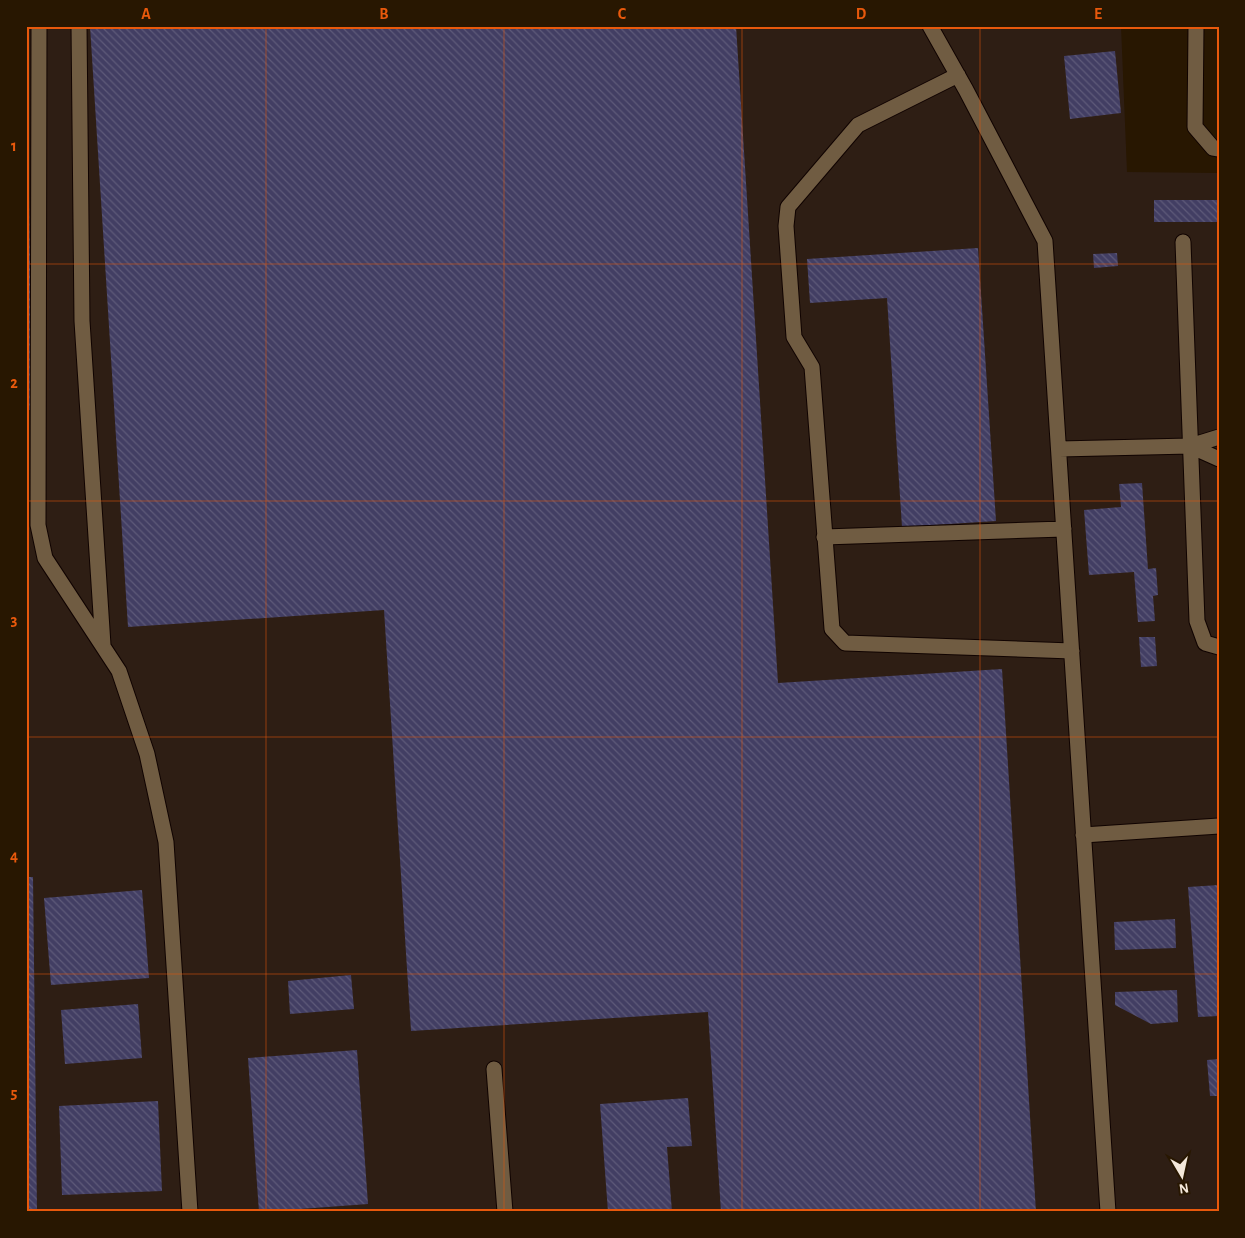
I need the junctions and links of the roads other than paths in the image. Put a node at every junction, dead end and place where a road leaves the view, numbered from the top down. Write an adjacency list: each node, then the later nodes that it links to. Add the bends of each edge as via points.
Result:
1 (38, 26): 9 (street)
2 (79, 26): 15 (street, via 82,321)
3 (930, 26): 5 (street)
4 (1196, 26): 6 (street, via 1195,127 1213,148)
5 (958, 75): 11 (street, via 1045,242); 14 (street, via 858,125 788,207 786,226 794,337 812,367)
6 (1219, 149)
7 (1183, 242): 10 (street)
8 (1219, 437): 10 (street)
9 (32, 445): 15 (street, via 38,525 45,558)
10 (1190, 446): 11 (street); 12 (street); 16 (street, via 1198,621 1205,643)
11 (1059, 449): 13 (street)
12 (1219, 459)
13 (1064, 529): 14 (street); 17 (street)
14 (824, 537): 17 (street, via 832,629 845,643)
15 (103, 646): 21 (street, via 119,671 147,754 166,842)
16 (1219, 647)
17 (1072, 651): 19 (street)
18 (1219, 826): 19 (street)
19 (1084, 835): 23 (street)
20 (494, 1069): 22 (street)
21 (190, 1212)
22 (505, 1212)
23 (1108, 1212)

